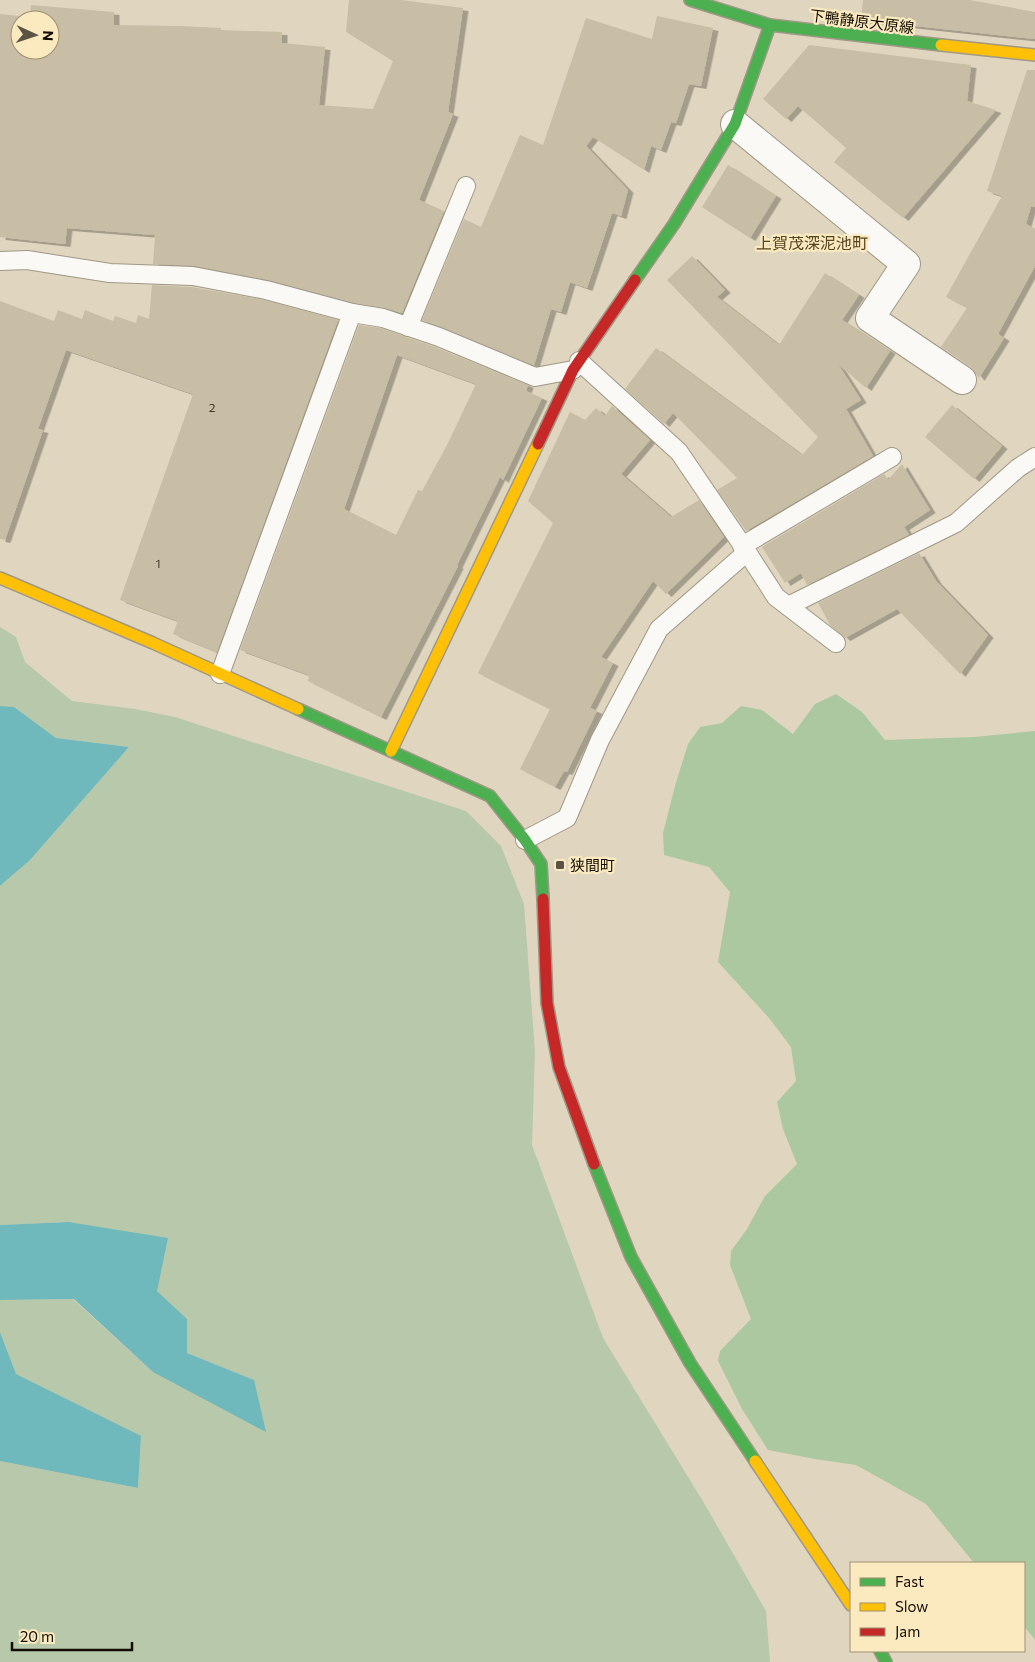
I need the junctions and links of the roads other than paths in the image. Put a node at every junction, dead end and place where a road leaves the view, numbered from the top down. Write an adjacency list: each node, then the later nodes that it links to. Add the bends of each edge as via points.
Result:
1 (690, 0): 2 (street, 下鴨静原大原線)
2 (770, 25): 3 (street, 下鴨静原大原線); 4 (street)
3 (1035, 55)
4 (735, 124): 9 (street, via 674,224); 10 (street, via 906,264 870,318)
5 (466, 186): 8 (lane)
6 (0, 261): 7 (lane, via 27,260 110,273 193,276 266,290)
7 (352, 313): 8 (lane, via 383,318); 17 (lane)
8 (408, 327): 9 (lane, via 536,377)
9 (576, 366): 13 (lane, via 679,452); 18 (street)
10 (962, 380)
11 (892, 457): 13 (lane)
12 (1035, 457): 15 (lane, via 956,523)
13 (745, 549): 15 (lane, via 776,597); 19 (lane, via 659,629 600,740 567,818)
14 (0, 578): 17 (street)
15 (788, 606): 16 (lane)
16 (836, 644)
17 (220, 674): 18 (street)
18 (391, 750): 19 (street, via 490,796)
19 (525, 840): 20 (street, via 541,864 547,1003 559,1067 631,1257 690,1363)
20 (850, 1603)

